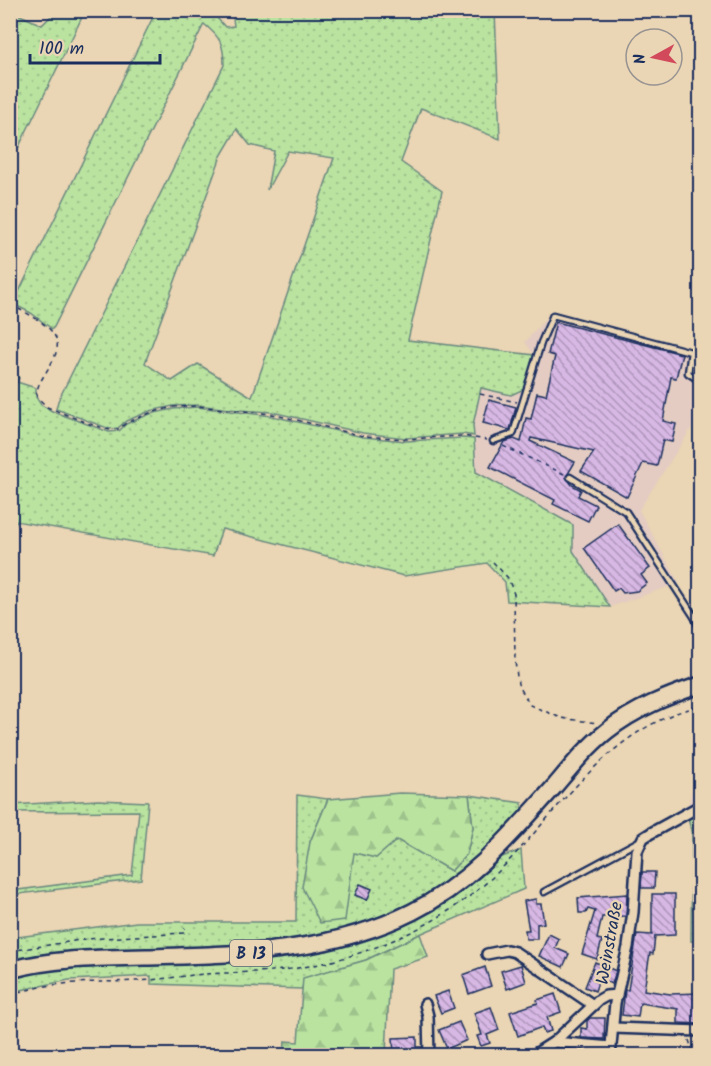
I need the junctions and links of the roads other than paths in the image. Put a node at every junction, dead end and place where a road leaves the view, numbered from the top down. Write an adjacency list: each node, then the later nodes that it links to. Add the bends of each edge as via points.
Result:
1 (700, 381): 2 (lane, via 688,373 691,352 553,315 513,434)
2 (493, 441)
3 (570, 477): 5 (lane, via 626,512)
4 (700, 610): 5 (lane)
5 (695, 618): 6 (lane)
6 (700, 630)
7 (700, 685): 12 (main road, B 13, via 628,716 608,730 480,867 439,898 385,925 346,938 290,949 91,958)
8 (700, 807): 9 (street)
9 (643, 838): 10 (lane); 13 (street, Weinstraße, via 637,850 631,930)
10 (544, 892)
11 (488, 954): 15 (street, via 515,952)
12 (10, 970)
13 (617, 995): 15 (street, via 606,996); 16 (street, Weinstraße)
14 (425, 1004): 20 (street)
15 (593, 1005): 18 (street)
16 (613, 1028): 17 (street); 19 (street, Weinstraße)
17 (700, 1031)
18 (555, 1042): 19 (street); 21 (street)
19 (611, 1051)
20 (429, 1056)
21 (532, 1056)

